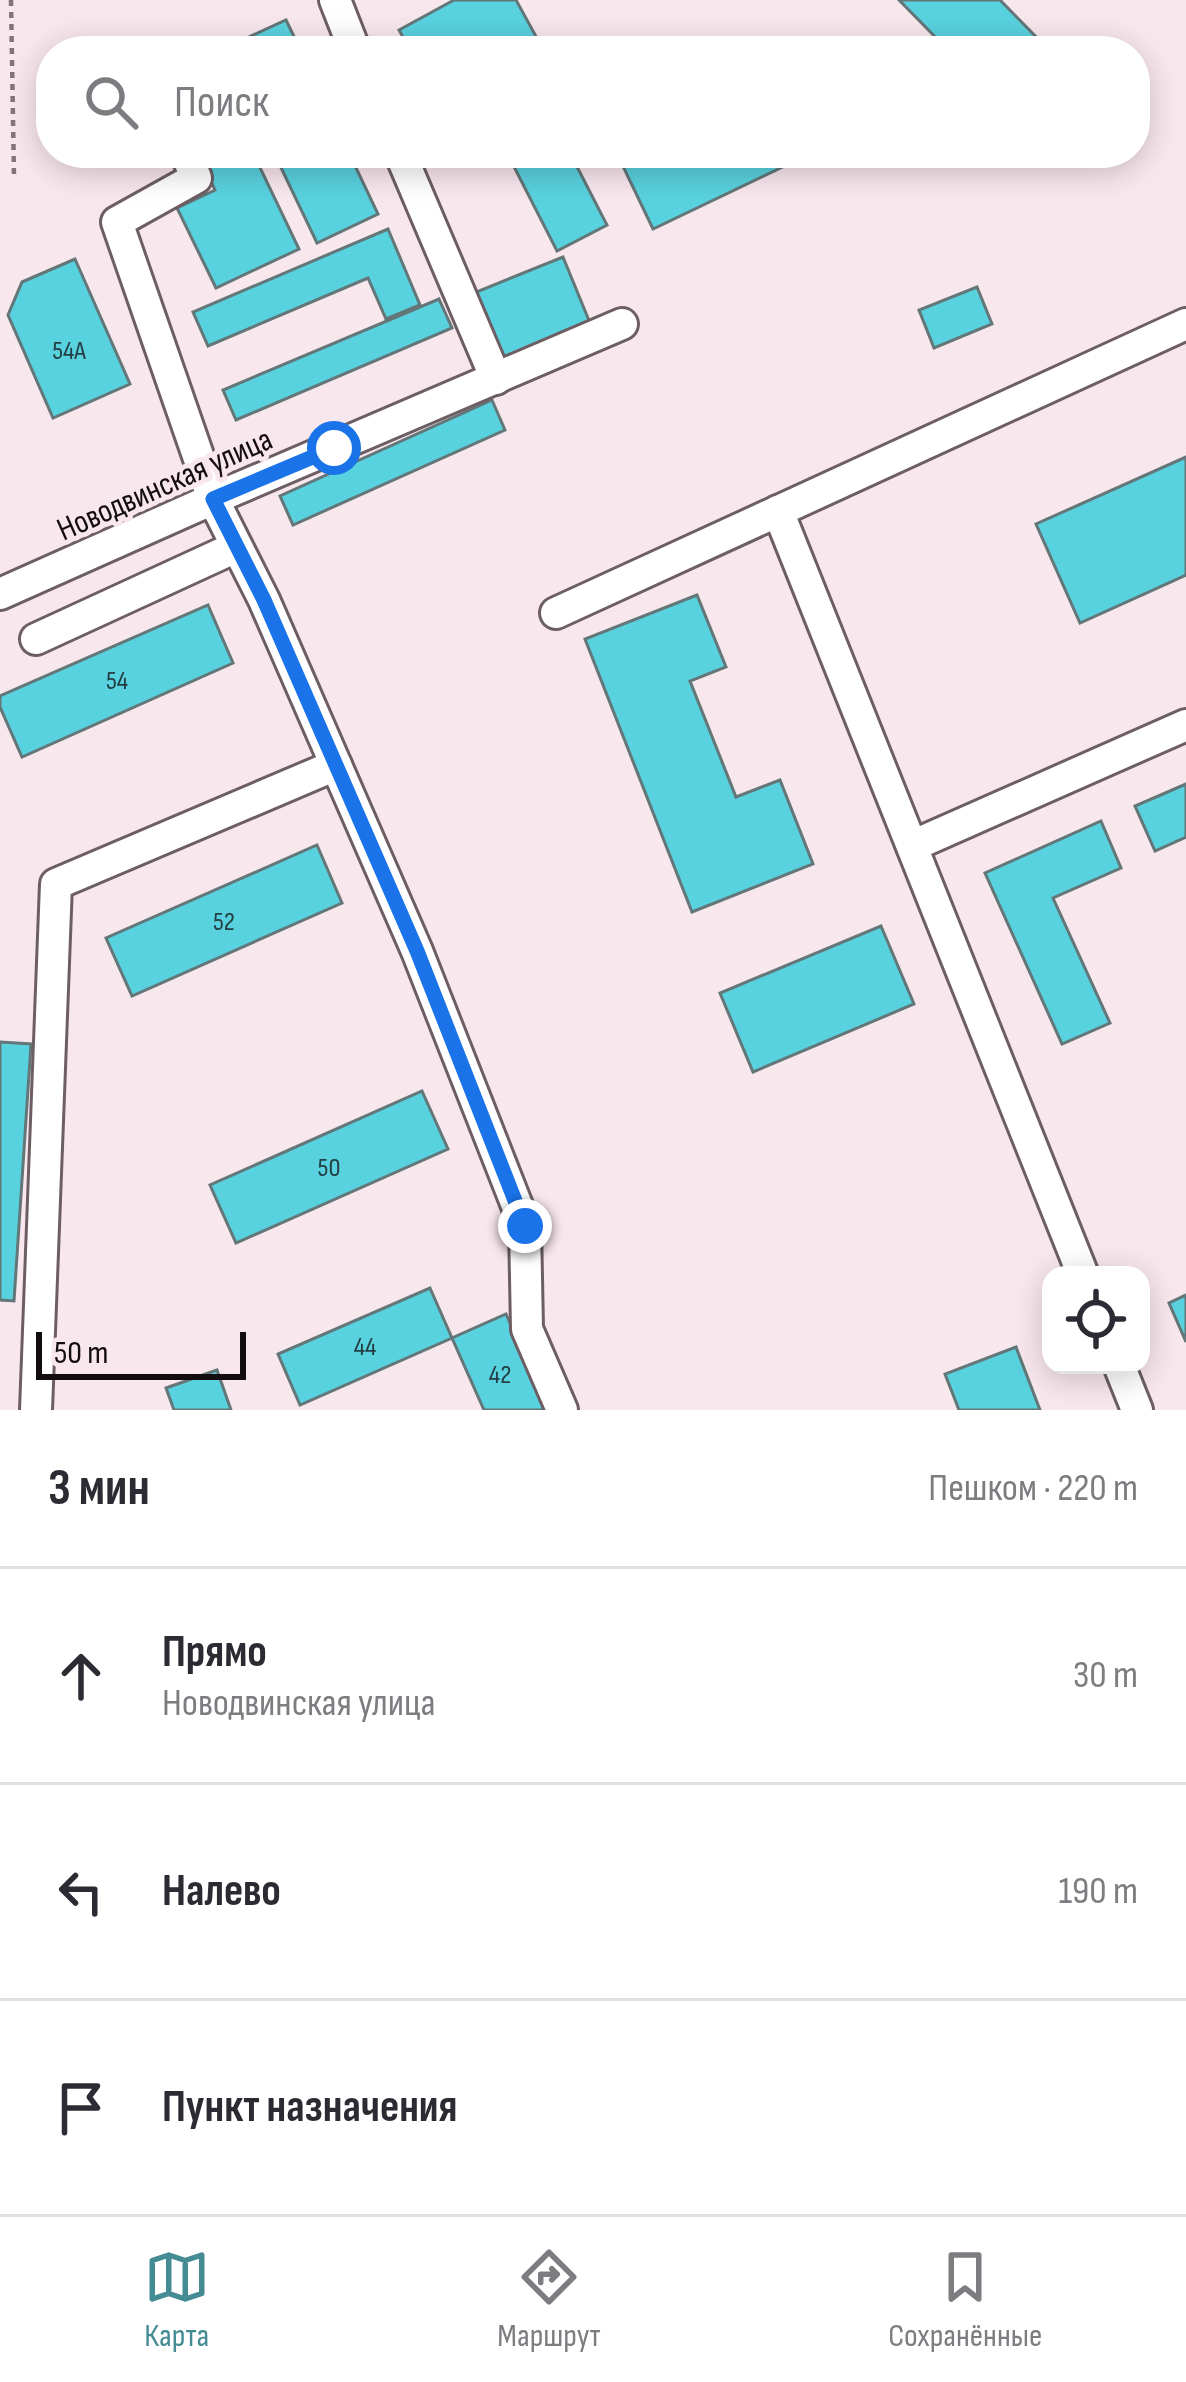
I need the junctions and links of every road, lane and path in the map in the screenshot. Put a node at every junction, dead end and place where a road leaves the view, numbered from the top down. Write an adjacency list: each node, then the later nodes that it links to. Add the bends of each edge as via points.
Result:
1 (11, 0): 6 (path)
2 (335, 0): 3 (street)
3 (349, 36)
4 (192, 168): 10 (street, via 196,178 117,222)
5 (406, 168): 9 (street)
6 (14, 176)
7 (622, 324): 9 (street, Новодвинская улица)
8 (1186, 324): 11 (street)
9 (496, 380): 10 (street, Новодвинская улица)
10 (213, 499): 12 (street); 13 (street, Новодвинская улица)
11 (778, 511): 14 (street); 18 (street)
12 (236, 548): 15 (street); 17 (street)
13 (0, 594)
14 (556, 613)
15 (36, 639)
16 (1186, 725): 18 (street)
17 (336, 766): 21 (street, via 56,884); 22 (street, via 525,1226 527,1329)
18 (912, 846): 19 (street)
19 (1079, 1266)
20 (1123, 1374): 23 (street)
21 (36, 1410)
22 (562, 1410)
23 (1137, 1410)

